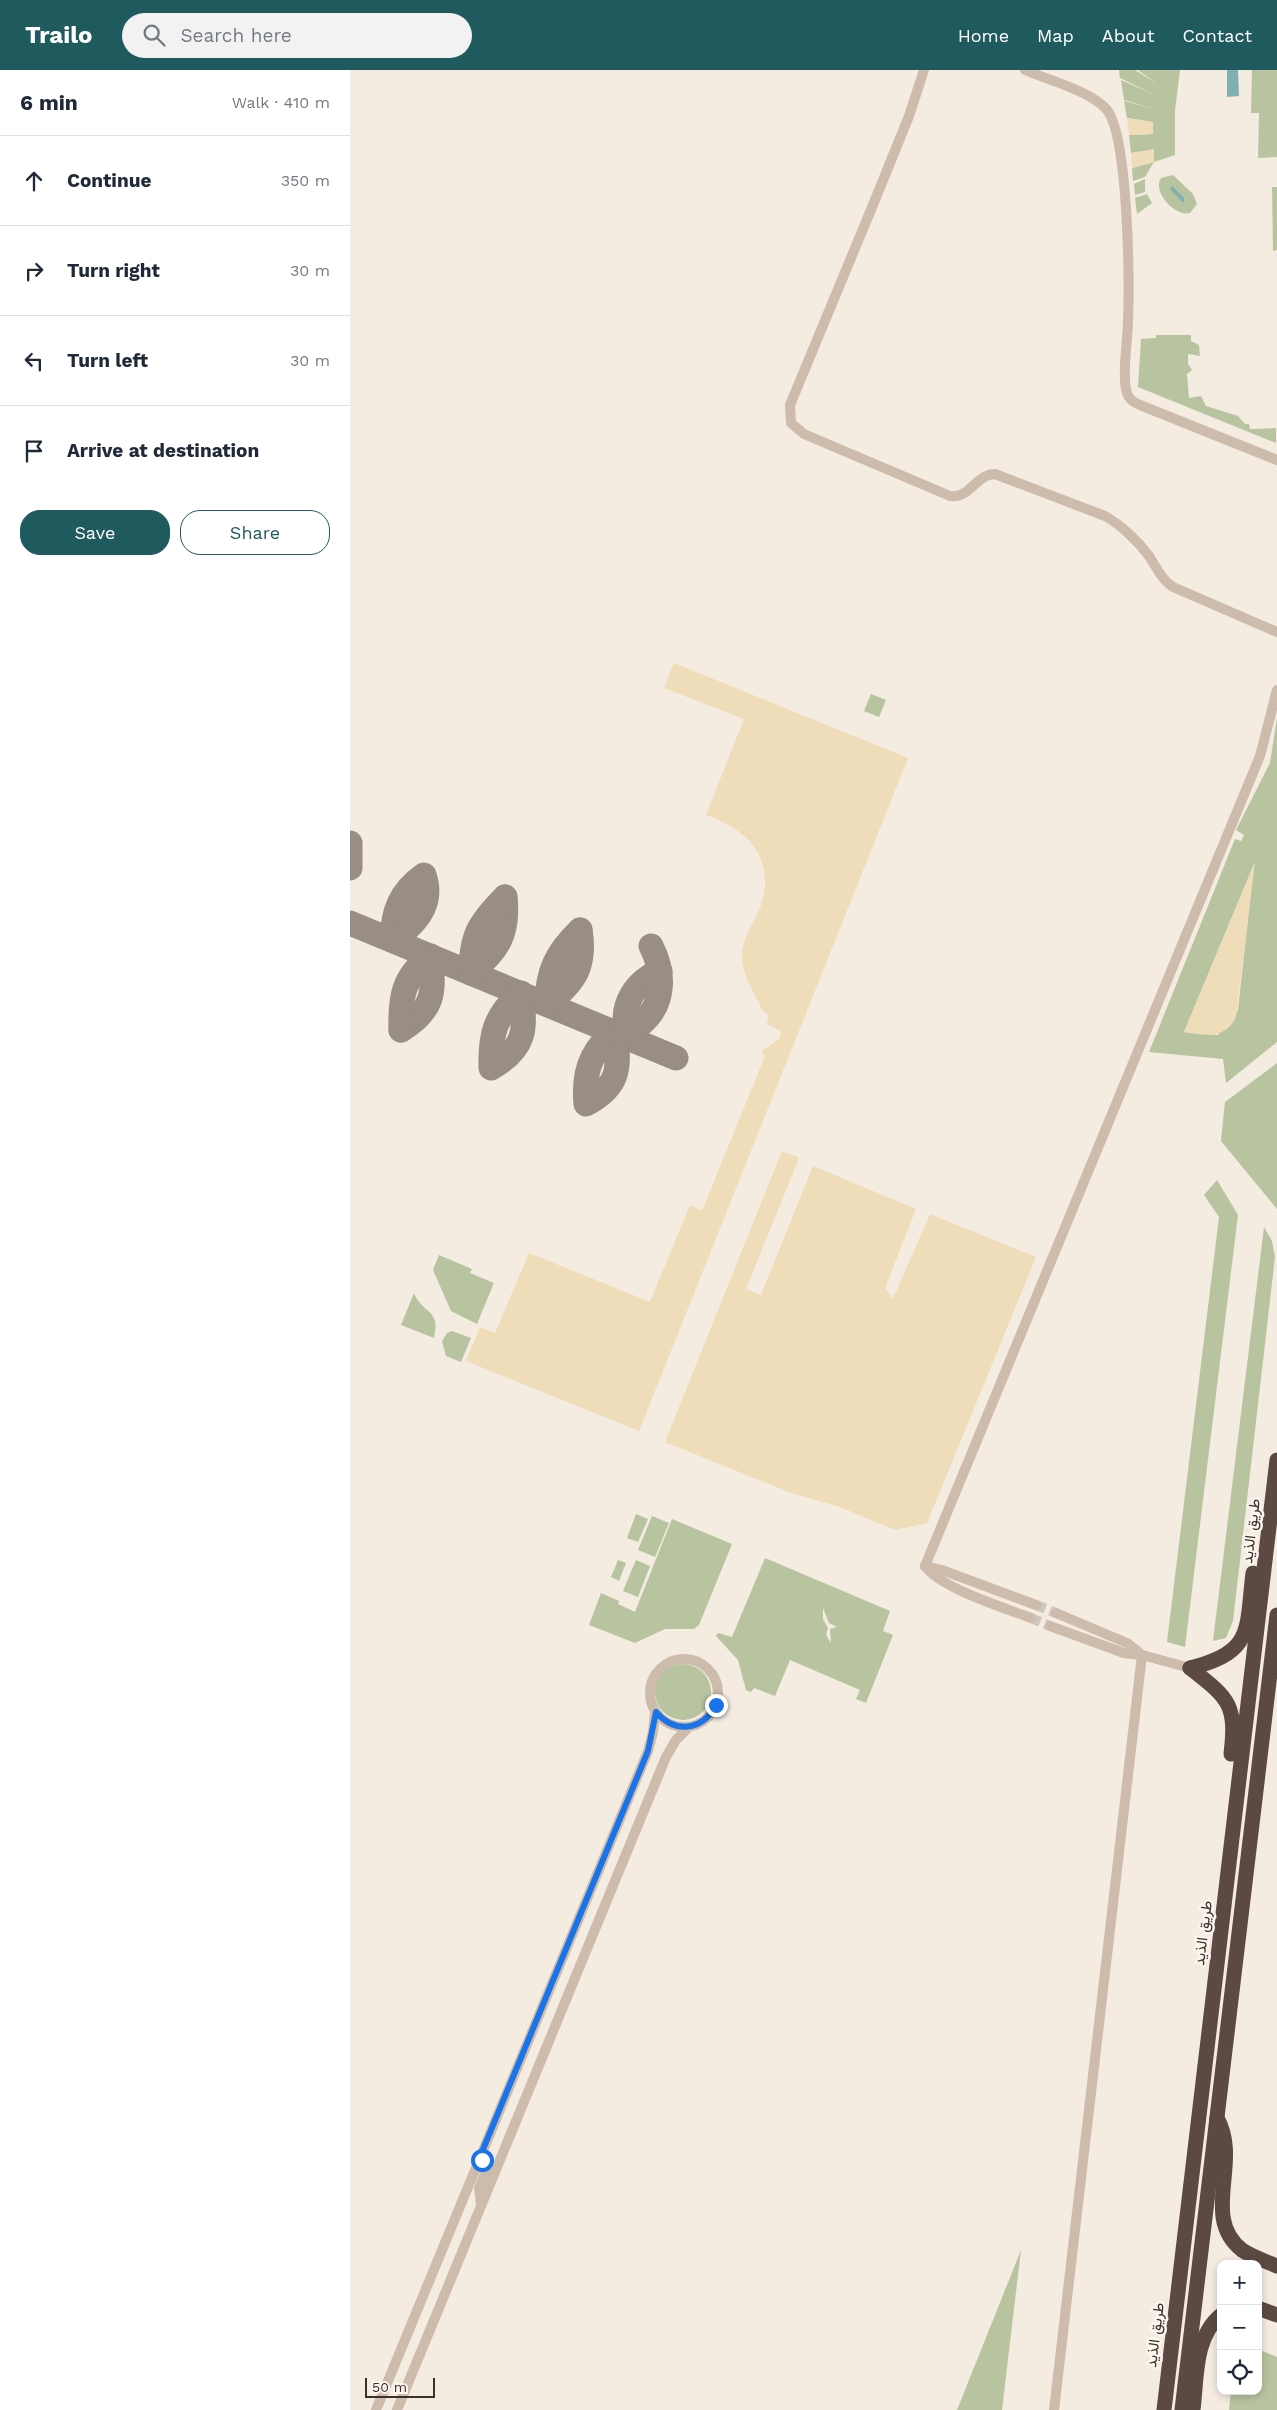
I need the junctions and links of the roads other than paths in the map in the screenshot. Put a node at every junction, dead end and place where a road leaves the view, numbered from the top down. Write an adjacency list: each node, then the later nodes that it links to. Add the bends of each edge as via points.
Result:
1 (924, 70): 4 (street)
2 (931, 70): 4 (street, via 918,103)
3 (1025, 70): 5 (street, via 1096,99 1114,121 1128,239 1127,395 1140,405)
4 (909, 116): 6 (street, via 790,405 790,417 795,428 950,496 961,495 984,476 995,474 1105,516 1143,549 1162,578 1173,587)
5 (1277, 460)
6 (1277, 632)
7 (1277, 690): 10 (street, via 1260,756)
8 (1277, 1460): 9 (highway, طريق الذيد)
9 (1274, 1482): 18 (highway, via 1260,1518 1243,1636 1227,1656); 22 (highway, طريق الذيد)
10 (925, 1566): 11 (street); 14 (street, via 946,1583)
11 (1036, 1605)
12 (1056, 1612): 16 (street, via 1127,1642)
13 (1277, 1615): 19 (highway)
14 (1031, 1618)
15 (1050, 1626): 16 (street, via 1124,1653)
16 (1142, 1655): 18 (street); 32 (street)
17 (1277, 1665): 19 (highway)
18 (1190, 1668): 22 (highway, via 1223,1695 1232,1713 1229,1772)
19 (1269, 1682): 23 (highway)
20 (656, 1712): 21 (street, via 670,1725); 21 (street, via 650,1691 655,1675 667,1663 679,1659 703,1665 712,1674 718,1696 705,1720); 24 (street, via 648,1751)
21 (689, 1727): 25 (street, via 666,1757)
22 (1236, 1803): 33 (highway, طريق الذيد)
23 (1217, 2117): 26 (highway, via 1227,2148 1222,2203 1225,2227 1242,2250); 34 (highway)
24 (479, 2159): 25 (street, via 487,2168 480,2188); 30 (street)
25 (481, 2204): 31 (street)
26 (1277, 2266)
27 (1262, 2309): 28 (highway)
28 (1277, 2315)
29 (1217, 2318): 35 (highway, via 1203,2340)
30 (376, 2410)
31 (397, 2410)
32 (1054, 2410)
33 (1164, 2410)
34 (1182, 2410)
35 (1194, 2410)

